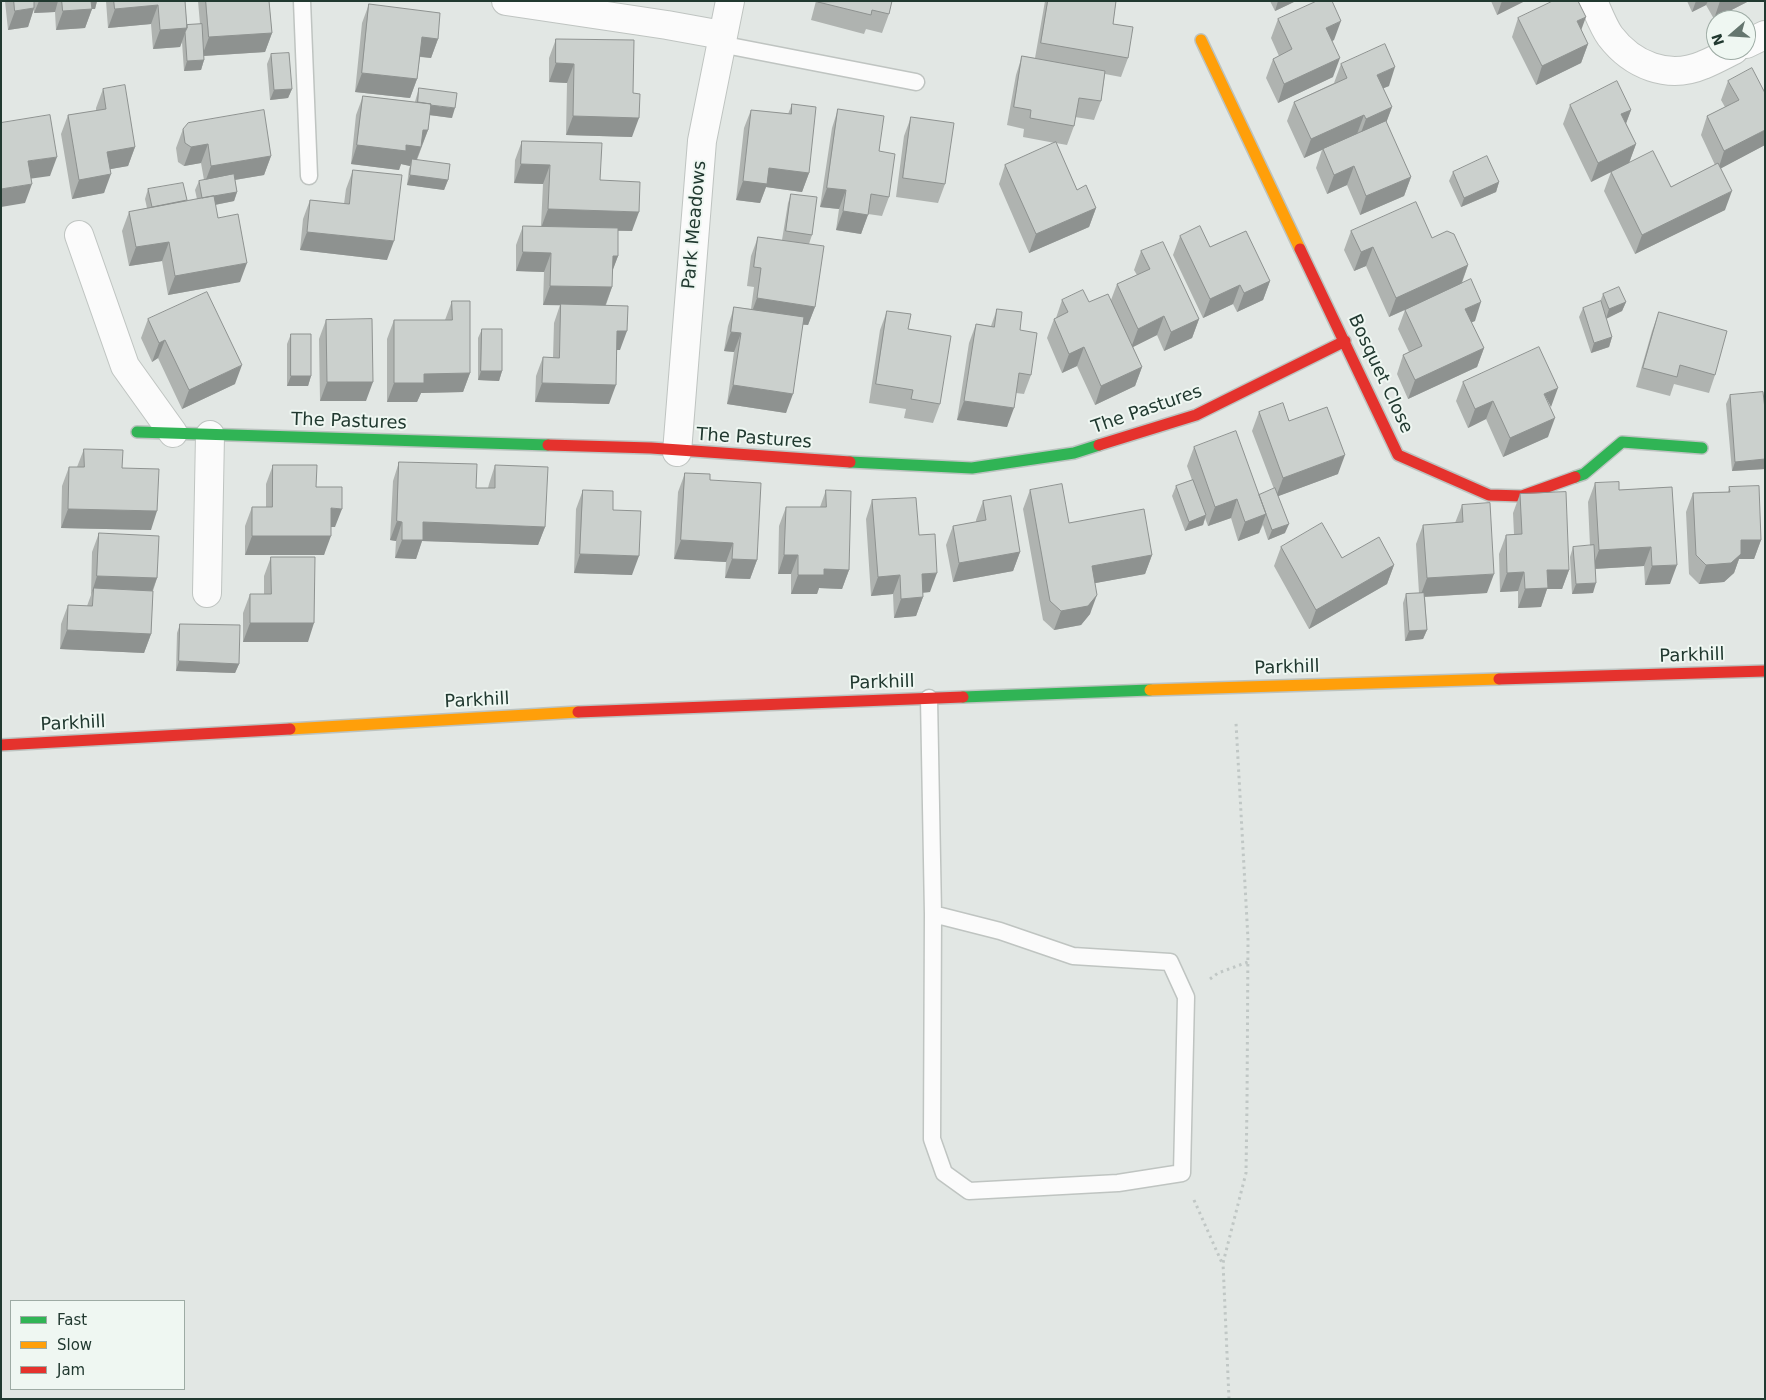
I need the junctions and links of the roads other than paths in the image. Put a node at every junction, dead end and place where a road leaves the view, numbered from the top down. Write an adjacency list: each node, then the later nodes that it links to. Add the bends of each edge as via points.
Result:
1 (302, 1): 9 (lane)
2 (506, 1): 5 (street, via 666,25)
3 (730, 1): 5 (street, Park Meadows)
4 (1593, 1): 7 (street, via 1609,34 1634,60 1664,71 1701,66)
5 (721, 40): 8 (lane); 16 (street, Park Meadows, via 702,141)
6 (1202, 40): 11 (street, Bosquet Close)
7 (1713, 60)
8 (916, 82)
9 (309, 176)
10 (79, 235): 13 (street, via 125,366)
11 (1345, 341): 15 (street, Bosquet Close, via 1398,455 1489,495 1522,496 1556,486 1584,474 1622,442); 16 (street, The Pastures, via 1196,415 1074,453 972,468)
12 (138, 432): 13 (street, The Pastures)
13 (173, 433): 14 (street, The Pastures)
14 (210, 435): 16 (street, The Pastures, via 651,448); 17 (street)
15 (1702, 448)
16 (677, 452)
17 (207, 592)
18 (1765, 671): 19 (street, Parkhill)
19 (929, 698): 20 (street, Parkhill, via 655,708); 21 (lane)
20 (1, 745)
21 (933, 914): 21 (lane, via 932,1139 944,1173 970,1191 1118,1183 1182,1173 1186,997 1170,962 1073,956 1000,931)

